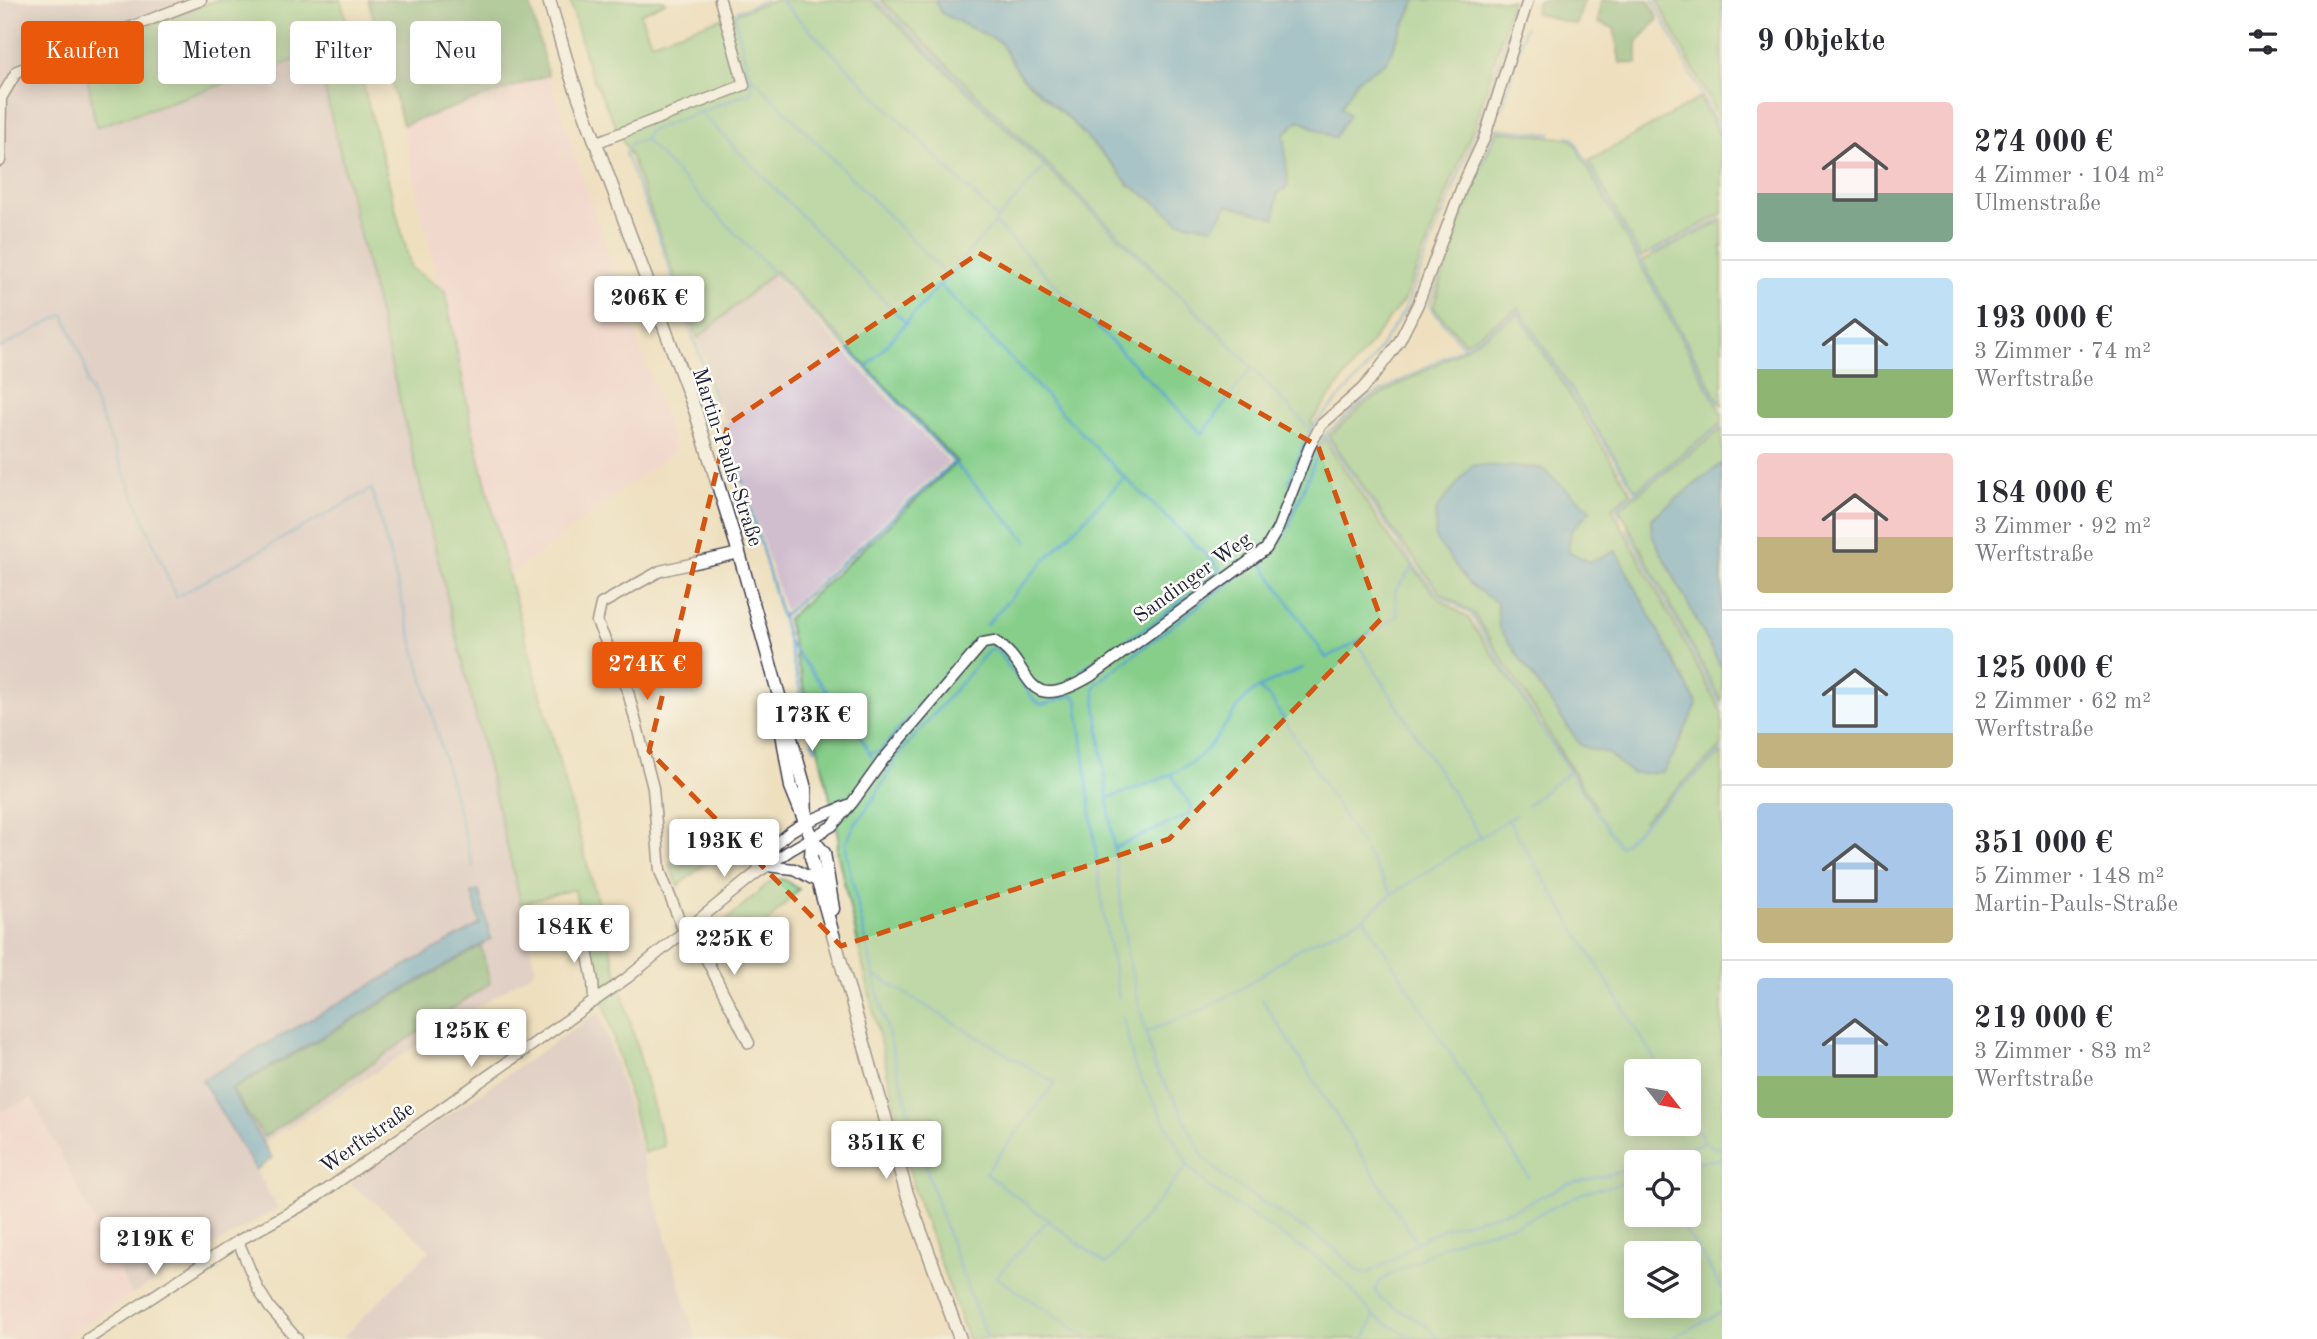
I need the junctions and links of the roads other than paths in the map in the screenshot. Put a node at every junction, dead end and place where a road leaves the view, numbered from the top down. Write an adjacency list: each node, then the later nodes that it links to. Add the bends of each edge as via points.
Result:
1 (201, 0): 6 (street, via 17,71 1,99)
2 (549, 0): 5 (street, Martin-Pauls-Straße)
3 (720, 0): 5 (street, via 744,85)
4 (1528, 0): 8 (street, Sandinger Weg, via 1484,139 1418,304 1399,342 1376,373 1321,425 1266,549 1073,685 1039,690 1003,646 994,641 983,643)
5 (595, 143): 7 (street, Martin-Pauls-Straße, via 695,410)
6 (0, 162)
7 (739, 553): 9 (street, Martin-Pauls-Straße, via 805,788); 15 (street, via 660,571 601,604 597,622 627,688 653,788 660,871)
8 (852, 803): 9 (street); 10 (street, Sandinger Weg, via 832,826)
9 (806, 822): 10 (street, Martin-Pauls-Straße); 12 (street, Werftstraße, via 784,835)
10 (812, 839): 11 (street, Werftstraße); 13 (street, Martin-Pauls-Straße); 16 (street, Martin-Pauls-Straße, via 824,853)
11 (766, 866): 12 (street, Werftstraße); 13 (street, via 794,869)
12 (755, 873): 15 (street, Werftstraße)
13 (818, 882): 16 (street, Martin-Pauls-Straße)
14 (581, 920): 17 (street)
15 (687, 930): 17 (street, Werftstraße); 18 (street)
16 (839, 951): 22 (street, Martin-Pauls-Straße, via 906,1191)
17 (594, 1002): 19 (street, Werftstraße, via 312,1200)
18 (749, 1043)
19 (238, 1241): 20 (street, Werftstraße); 21 (street, via 258,1289)
20 (88, 1339)
21 (297, 1339)
22 (960, 1339)

